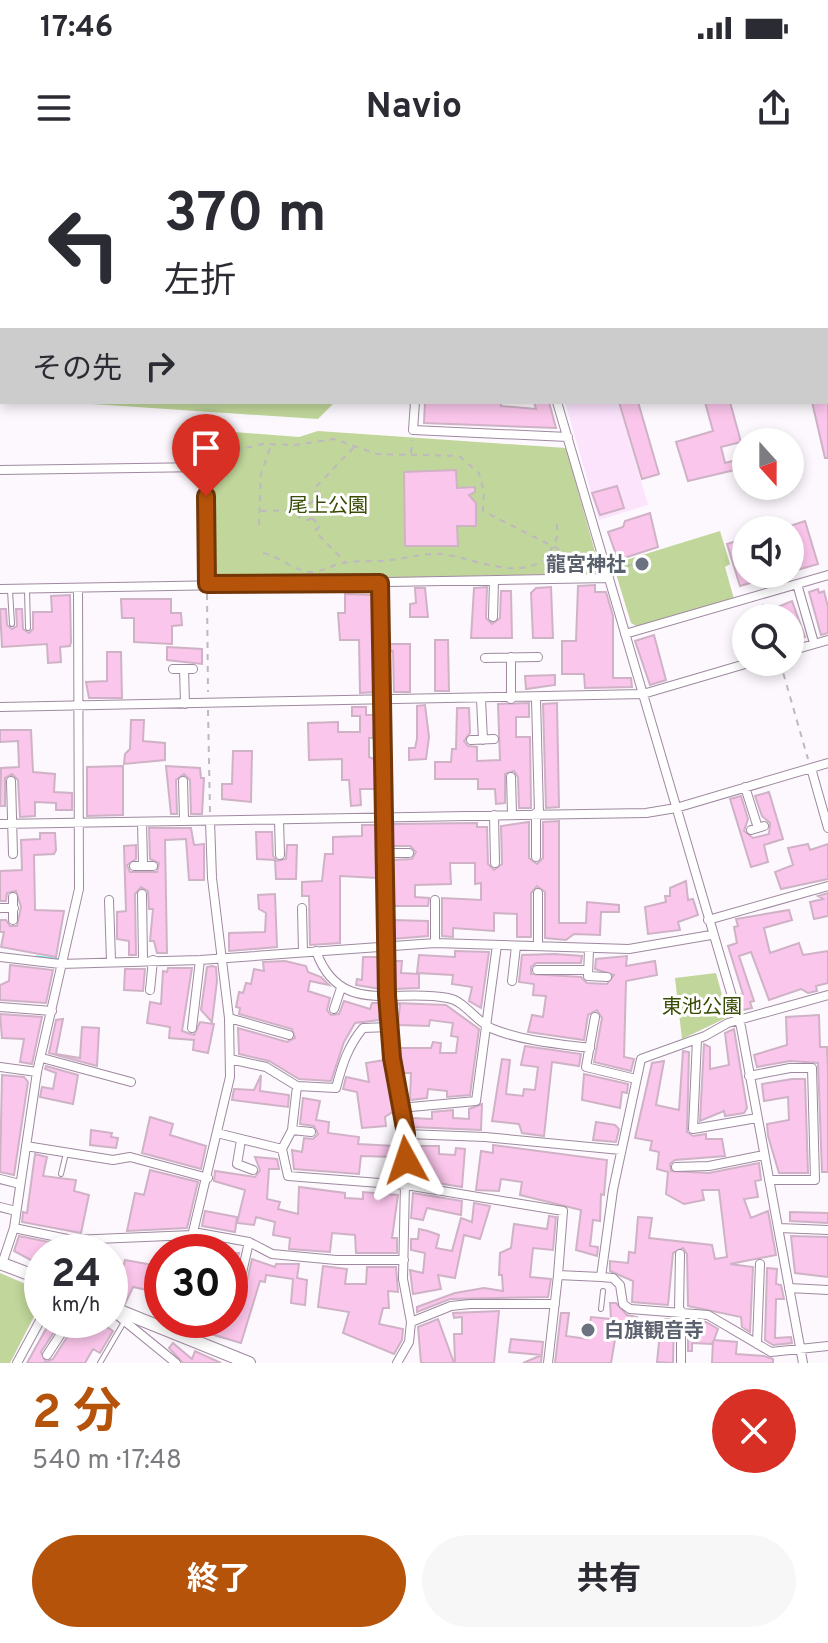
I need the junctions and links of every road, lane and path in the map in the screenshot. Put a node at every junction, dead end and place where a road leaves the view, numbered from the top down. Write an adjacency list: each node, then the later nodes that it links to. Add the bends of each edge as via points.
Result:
1 (415, 404): 3 (street, via 413,430)
2 (558, 404): 3 (street)
3 (568, 437): 20 (street)
4 (412, 442): 8 (path)
5 (272, 444): 6 (path, via 334,439); 7 (path); 12 (path, via 261,474)
6 (354, 447): 8 (path, via 377,454); 10 (path, via 314,489 319,494)
7 (223, 453)
8 (411, 454): 16 (path, via 459,456 469,462 482,481 483,511)
9 (0, 470): 26 (street, via 205,467)
10 (310, 504): 11 (path, via 301,503); 13 (path, via 315,510)
11 (297, 510): 12 (path); 13 (path, via 300,518)
12 (260, 511): 15 (path)
13 (312, 518): 18 (path, via 320,526 315,531)
14 (557, 522): 16 (path)
15 (259, 525)
16 (553, 546): 18 (path, via 546,559 522,567 493,567 440,554); 22 (path, via 584,562)
17 (263, 553): 18 (path, via 314,572)
18 (345, 562)
19 (642, 562): 20 (path)
20 (608, 575): 22 (street); 38 (street)
21 (828, 575): 24 (street)
22 (588, 579): 23 (street)
23 (494, 581): 25 (street); 35 (street)
24 (804, 582)
25 (380, 583): 26 (street); 52 (street)
26 (207, 584): 27 (street)
27 (78, 588): 32 (street); 54 (street)
28 (781, 588): 33 (street)
29 (798, 588): 40 (street)
30 (0, 589): 31 (street)
31 (10, 589): 32 (street); 36 (lane)
32 (27, 589): 37 (lane)
33 (760, 593): 34 (path); 38 (street)
34 (764, 604)
35 (493, 617)
36 (12, 624)
37 (28, 628)
38 (625, 634): 48 (street)
39 (828, 640): 40 (street)
40 (814, 643): 41 (street)
41 (804, 646)
42 (511, 657): 43 (street); 44 (street); 50 (street)
43 (538, 657)
44 (485, 658)
45 (732, 668): 48 (street)
46 (183, 669): 53 (street)
47 (784, 676): 60 (path)
48 (643, 694): 51 (street); 65 (street)
49 (481, 699): 50 (street); 52 (street); 58 (street)
50 (511, 699): 51 (street)
51 (536, 699): 66 (street)
52 (381, 702): 53 (street); 69 (street)
53 (185, 704): 54 (street)
54 (78, 705): 55 (street); 74 (street)
55 (0, 707)
56 (494, 739): 58 (street)
57 (471, 740): 58 (street)
58 (483, 740)
59 (828, 763): 60 (street)
60 (811, 768): 64 (street); 78 (street)
61 (511, 777): 67 (street)
62 (11, 781): 76 (street)
63 (183, 781): 71 (street)
64 (745, 787): 65 (street); 77 (street)
65 (676, 808): 66 (street); 96 (street)
66 (537, 813): 67 (street); 83 (street)
67 (512, 814): 68 (street)
68 (494, 815): 69 (street); 84 (street)
69 (384, 818): 70 (street); 79 (street)
70 (279, 820): 72 (street); 82 (street)
71 (184, 821): 72 (street); 73 (street)
72 (210, 821): 109 (street)
73 (142, 822): 74 (street); 85 (street)
74 (79, 823): 76 (street); 111 (street, via 79,889)
75 (0, 824): 76 (street)
76 (12, 824): 81 (street)
77 (758, 828)
78 (828, 828)
79 (386, 853): 80 (street); 100 (street)
80 (409, 853)
81 (13, 854)
82 (280, 855)
83 (536, 857)
84 (495, 863)
85 (143, 866)
86 (828, 886): 96 (street)
87 (538, 893): 102 (street)
88 (142, 894): 107 (street)
89 (13, 897): 93 (street)
90 (109, 900): 108 (street)
91 (435, 900): 98 (street)
92 (0, 908): 93 (street)
93 (14, 908): 95 (street)
94 (302, 908): 103 (street)
95 (13, 920)
96 (708, 920): 97 (street)
97 (711, 935): 104 (street, via 629,949); 127 (street)
98 (435, 943): 99 (street); 100 (street)
99 (497, 945): 101 (street); 128 (street)
100 (387, 946): 105 (street); 118 (street)
101 (516, 946): 102 (street); 115 (street)
102 (538, 946): 104 (street)
103 (303, 949): 105 (street); 109 (street)
104 (589, 949): 113 (street)
105 (316, 951): 116 (street, via 326,975)
106 (0, 957): 111 (street)
107 (146, 958): 108 (street); 110 (street); 117 (street)
108 (111, 959): 111 (street)
109 (220, 959): 110 (street); 126 (street)
110 (200, 960): 123 (street)
111 (60, 961): 122 (street)
112 (537, 970): 113 (street)
113 (588, 970): 114 (street, via 588,976)
114 (607, 977)
115 (512, 981)
116 (341, 988): 118 (street); 121 (street)
117 (150, 990)
118 (387, 995): 128 (street, via 451,998); 129 (street)
119 (828, 995): 127 (street)
120 (0, 1007): 122 (street)
121 (334, 1009)
122 (52, 1011): 134 (street)
123 (193, 1017): 125 (street); 130 (street)
124 (595, 1017): 133 (street)
125 (204, 1018)
126 (229, 1018): 131 (street); 135 (street)
127 (737, 1020): 132 (street); 138 (street)
128 (484, 1024): 133 (street, via 539,1041); 142 (street, via 476,1101)
129 (390, 1027): 141 (street, via 359,1032 336,1088); 142 (street)
130 (192, 1028)
131 (289, 1035)
132 (697, 1039): 139 (street, via 641,1059); 143 (street, via 693,1129)
133 (590, 1048): 139 (street, via 586,1067)
134 (42, 1058): 137 (street); 140 (street)
135 (230, 1059): 141 (street, via 266,1067); 146 (street)
136 (0, 1067): 137 (street)
137 (37, 1072): 149 (street)
138 (749, 1076): 143 (street); 159 (street, via 812,1068 815,1180)
139 (636, 1079): 151 (street)
140 (131, 1082)
141 (297, 1086): 144 (street)
142 (400, 1108): 147 (street)
143 (757, 1118): 153 (street)
144 (292, 1130): 145 (street); 150 (street)
145 (311, 1132)
146 (217, 1133): 148 (street); 157 (street)
147 (406, 1134): 151 (street); 161 (street)
148 (241, 1140): 150 (street); 155 (street, via 237,1164)
149 (26, 1146): 152 (street); 160 (street)
150 (282, 1149): 161 (street, via 288,1176)
151 (621, 1150): 177 (street)
152 (66, 1152): 156 (lane); 157 (street, via 113,1160 130,1157)
153 (760, 1155): 154 (street); 159 (street)
154 (676, 1167)
155 (253, 1170)
156 (61, 1174)
157 (208, 1178): 167 (street)
158 (0, 1179): 160 (street)
159 (769, 1180): 165 (street)
160 (20, 1184): 163 (street)
161 (406, 1185): 172 (street); 176 (street, via 563,1211)
162 (0, 1207): 163 (street)
163 (16, 1211): 164 (street)
164 (14, 1228): 168 (street, via 72,1240); 173 (street)
165 (779, 1228): 166 (street); 178 (street)
166 (828, 1230)
167 (193, 1234)
168 (144, 1236)
169 (249, 1242): 170 (street); 172 (street, via 287,1256)
170 (248, 1246)
171 (680, 1254): 182 (street)
172 (404, 1260): 183 (street)
173 (1, 1264): 175 (main road)
174 (760, 1264): 189 (street)
175 (24, 1272)
176 (558, 1275): 177 (street); 180 (street)
177 (603, 1282): 181 (lane); 182 (street, via 613,1278 620,1285 623,1304 630,1309)
178 (789, 1288): 179 (street); 191 (street)
179 (828, 1290)
180 (555, 1304): 183 (street, via 461,1305); 198 (street)
181 (601, 1309)
182 (680, 1311): 189 (street, via 708,1315); 199 (street)
183 (411, 1322): 197 (street, via 409,1342)
184 (128, 1325): 195 (street)
185 (31, 1338): 193 (street)
186 (58, 1338): 192 (street)
187 (115, 1338): 194 (lane)
188 (197, 1338): 196 (main road)
189 (757, 1344): 191 (street, via 771,1352)
190 (828, 1346): 191 (street)
191 (800, 1348): 200 (street)
192 (47, 1355)
193 (17, 1363)
194 (100, 1363)
195 (176, 1363)
196 (249, 1363)
197 (397, 1363)
198 (548, 1363)
199 (681, 1363)
200 (803, 1363)

